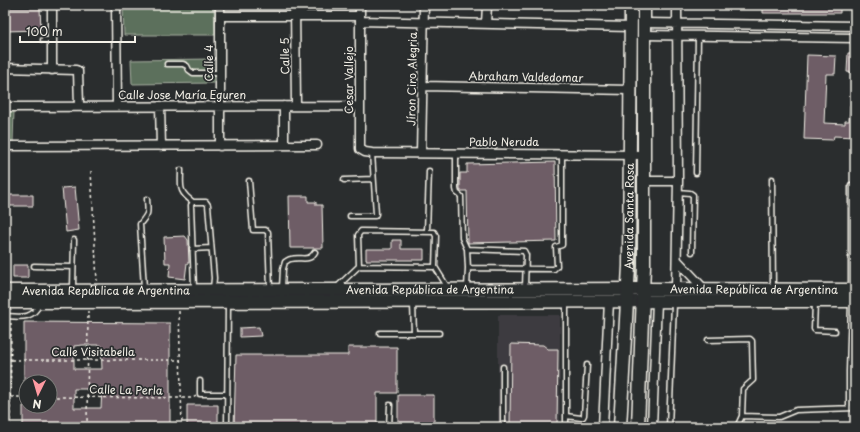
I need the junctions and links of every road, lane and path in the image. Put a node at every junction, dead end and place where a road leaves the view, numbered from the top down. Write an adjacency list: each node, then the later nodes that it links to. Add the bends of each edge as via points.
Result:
1 (52, 5): 29 (street, via 48,40)
2 (116, 5): 34 (street)
3 (220, 5): 12 (street, Calle 4)
4 (296, 5): 13 (street, Calle 5)
5 (360, 5): 14 (street, Cesar Vallejo)
6 (424, 5): 15 (street, Jíron Ciro Alegria)
7 (487, 5): 18 (street)
8 (631, 5): 21 (main road, Avenida Santa Rosa)
9 (644, 5): 16 (main road, Avenida Santa Rosa)
10 (677, 5): 17 (street)
11 (854, 5): 20 (street)
12 (220, 16): 13 (street); 30 (street, Calle 4)
13 (295, 16): 14 (street); 38 (street, Calle 5)
14 (360, 19): 15 (street); 39 (street, Cesar Vallejo)
15 (424, 22): 18 (street); 31 (street, Jíron Ciro Alegria)
16 (644, 23): 17 (street); 22 (main road, Avenida Santa Rosa)
17 (677, 23): 19 (street); 23 (street)
18 (486, 24): 21 (street)
19 (781, 25): 20 (street); 25 (street, via 784,32)
20 (855, 26)
21 (631, 27): 32 (main road, Avenida Santa Rosa)
22 (644, 35): 23 (street); 51 (main road, Avenida Santa Rosa)
23 (677, 35): 24 (street); 61 (street)
24 (698, 36): 25 (street); 55 (lane)
25 (780, 37): 26 (street)
26 (855, 38)
27 (168, 64): 30 (lane, via 183,64 193,73)
28 (5, 68): 29 (street)
29 (52, 70): 33 (street, via 77,70)
30 (220, 73): 36 (street, Calle 4)
31 (423, 86): 32 (street, Abraham Valdedomar); 47 (street, Jíron Ciro Alegria)
32 (630, 90): 50 (main road, Avenida Santa Rosa)
33 (79, 106): 34 (street, Calle Jose María Eguren); 40 (street, Calle Jose María Eguren)
34 (117, 106): 35 (street, Calle Jose María Eguren)
35 (160, 106): 36 (street, Calle Jose María Eguren); 44 (street)
36 (220, 106): 37 (street, Calle Jose María Eguren); 45 (street, Calle 4)
37 (284, 106): 38 (street, Calle Jose María Eguren); 41 (street)
38 (296, 106): 39 (street, Calle Jose María Eguren)
39 (359, 106): 46 (street, Cesar Vallejo, via 360,149)
40 (5, 107)
41 (284, 145): 42 (street); 45 (street)
42 (317, 145)
43 (5, 146): 44 (street)
44 (161, 146): 45 (street)
45 (220, 146)
46 (368, 153): 47 (street, Pablo Neruda); 56 (lane)
47 (421, 153): 48 (street, Pablo Neruda)
48 (456, 153): 49 (street, Pablo Neruda); 71 (lane, via 456,189 461,196 462,238)
49 (562, 154): 50 (street, Pablo Neruda); 80 (lane, via 562,245 556,247 557,266 554,269)
50 (630, 155): 51 (street, Pablo Neruda); 95 (main road, Avenida Santa Rosa)
51 (644, 155): 60 (main road, Avenida Santa Rosa)
52 (181, 170): 65 (lane, via 181,191)
53 (91, 171): 92 (path)
54 (428, 171): 67 (lane)
55 (696, 173)
56 (373, 178): 58 (lane); 66 (lane, via 375,216)
57 (772, 179): 82 (lane)
58 (344, 180)
59 (249, 181): 98 (lane, via 253,230 268,232)
60 (644, 181): 61 (street); 96 (main road, Avenida Santa Rosa)
61 (678, 181): 63 (street)
62 (852, 185): 99 (lane)
63 (678, 192): 73 (lane, via 693,195); 74 (street)
64 (147, 199): 93 (lane, via 148,213 140,224)
65 (193, 202): 69 (lane, via 208,204); 70 (lane)
66 (350, 216)
67 (427, 232): 76 (lane, via 361,231 358,235); 78 (lane, via 434,232 436,236)
68 (74, 240): 77 (lane)
69 (211, 248): 70 (lane); 84 (lane)
70 (192, 249): 83 (lane)
71 (467, 249): 79 (lane); 80 (lane, via 524,251)
72 (315, 252): 85 (lane, via 308,259 291,259 285,262)
73 (692, 252)
74 (677, 260): 81 (street); 97 (street)
75 (34, 266): 77 (lane)
76 (359, 266): 78 (lane); 86 (lane)
77 (74, 267): 91 (lane)
78 (435, 267): 87 (lane)
79 (468, 268): 80 (lane); 88 (lane)
80 (525, 268): 89 (lane)
81 (704, 289): 82 (main road, Avenida República de Argentina); 97 (main road, Avenida República de Argentina)
82 (773, 289): 99 (main road, Avenida República de Argentina)
83 (194, 290): 84 (main road, Avenida República de Argentina); 93 (main road, Avenida República de Argentina)
84 (213, 290): 98 (main road, Avenida República de Argentina)
85 (282, 290): 86 (main road, Avenida República de Argentina); 98 (main road, Avenida República de Argentina)
86 (335, 290): 87 (main road, Avenida República de Argentina)
87 (449, 290): 88 (main road, Avenida República de Argentina)
88 (467, 290): 89 (main road, Avenida República de Argentina)
89 (525, 290): 94 (main road, Avenida República de Argentina)
90 (5, 291): 91 (main road, Avenida República de Argentina)
91 (73, 291): 92 (main road, Avenida República de Argentina)
92 (97, 291): 93 (main road, Avenida República de Argentina)
93 (144, 291)
94 (566, 295): 95 (main road, Avenida República de Argentina); 100 (main road, Avenida República de Argentina); 108 (main road, Avenida República de Argentina); 136 (lane)
95 (628, 295): 96 (main road, Avenida República de Argentina); 100 (main road, Avenida República de Argentina); 146 (main road, Avenida Santa Rosa)
96 (643, 295): 97 (main road, Avenida República de Argentina); 101 (main road, Avenida República de Argentina); 147 (main road, Avenida Santa Rosa)
97 (675, 295): 101 (main road, Avenida República de Argentina); 102 (main road, Avenida República de Argentina); 149 (lane)
98 (270, 296): 107 (main road, Avenida República de Argentina); 108 (main road, Avenida República de Argentina)
99 (853, 296): 102 (main road, Avenida República de Argentina); 122 (lane)
100 (609, 301): 145 (street)
101 (656, 301): 148 (street)
102 (815, 301): 111 (lane, via 814,329)
103 (5, 302): 104 (main road, Avenida República de Argentina)
104 (40, 302): 105 (main road, Avenida República de Argentina); 110 (lane, via 38,309 27,317)
105 (88, 302): 106 (main road, Avenida República de Argentina); 118 (path)
106 (179, 302): 107 (main road, Avenida República de Argentina); 119 (path)
107 (228, 302): 126 (lane)
108 (413, 302): 113 (lane)
109 (5, 316): 110 (lane)
110 (11, 316): 117 (path)
111 (835, 331)
112 (380, 333): 113 (lane)
113 (414, 333): 114 (lane)
114 (439, 333)
115 (708, 340): 137 (lane, via 752,341 753,380 742,391)
116 (5, 360): 117 (path, Calle Visitabella)
117 (11, 360): 118 (path, Calle Visitabella); 128 (path)
118 (88, 360): 119 (path, Calle Visitabella); 131 (path)
119 (180, 360): 132 (path)
120 (586, 365): 136 (lane, via 583,418)
121 (503, 367): 143 (lane)
122 (849, 371): 123 (lane); 134 (lane)
123 (855, 371)
124 (200, 381): 125 (lane)
125 (200, 394): 126 (lane); 132 (path, Calle La Perla, via 193,398)
126 (227, 394): 141 (lane)
127 (5, 397): 128 (path)
128 (11, 397): 129 (path); 138 (path)
129 (18, 397)
130 (58, 397): 131 (path, Calle La Perla)
131 (88, 397): 132 (path, Calle La Perla); 139 (path)
132 (181, 398): 140 (path)
133 (390, 405): 142 (lane)
134 (849, 408): 135 (lane); 137 (lane, via 796,410 779,417)
135 (855, 408)
136 (566, 416): 144 (lane)
137 (742, 416): 150 (lane)
138 (10, 427)
139 (87, 427)
140 (182, 427)
141 (227, 427)
142 (390, 427)
143 (503, 427)
144 (566, 427)
145 (603, 427)
146 (620, 427)
147 (638, 427)
148 (652, 427)
149 (669, 427)
150 (737, 427)

